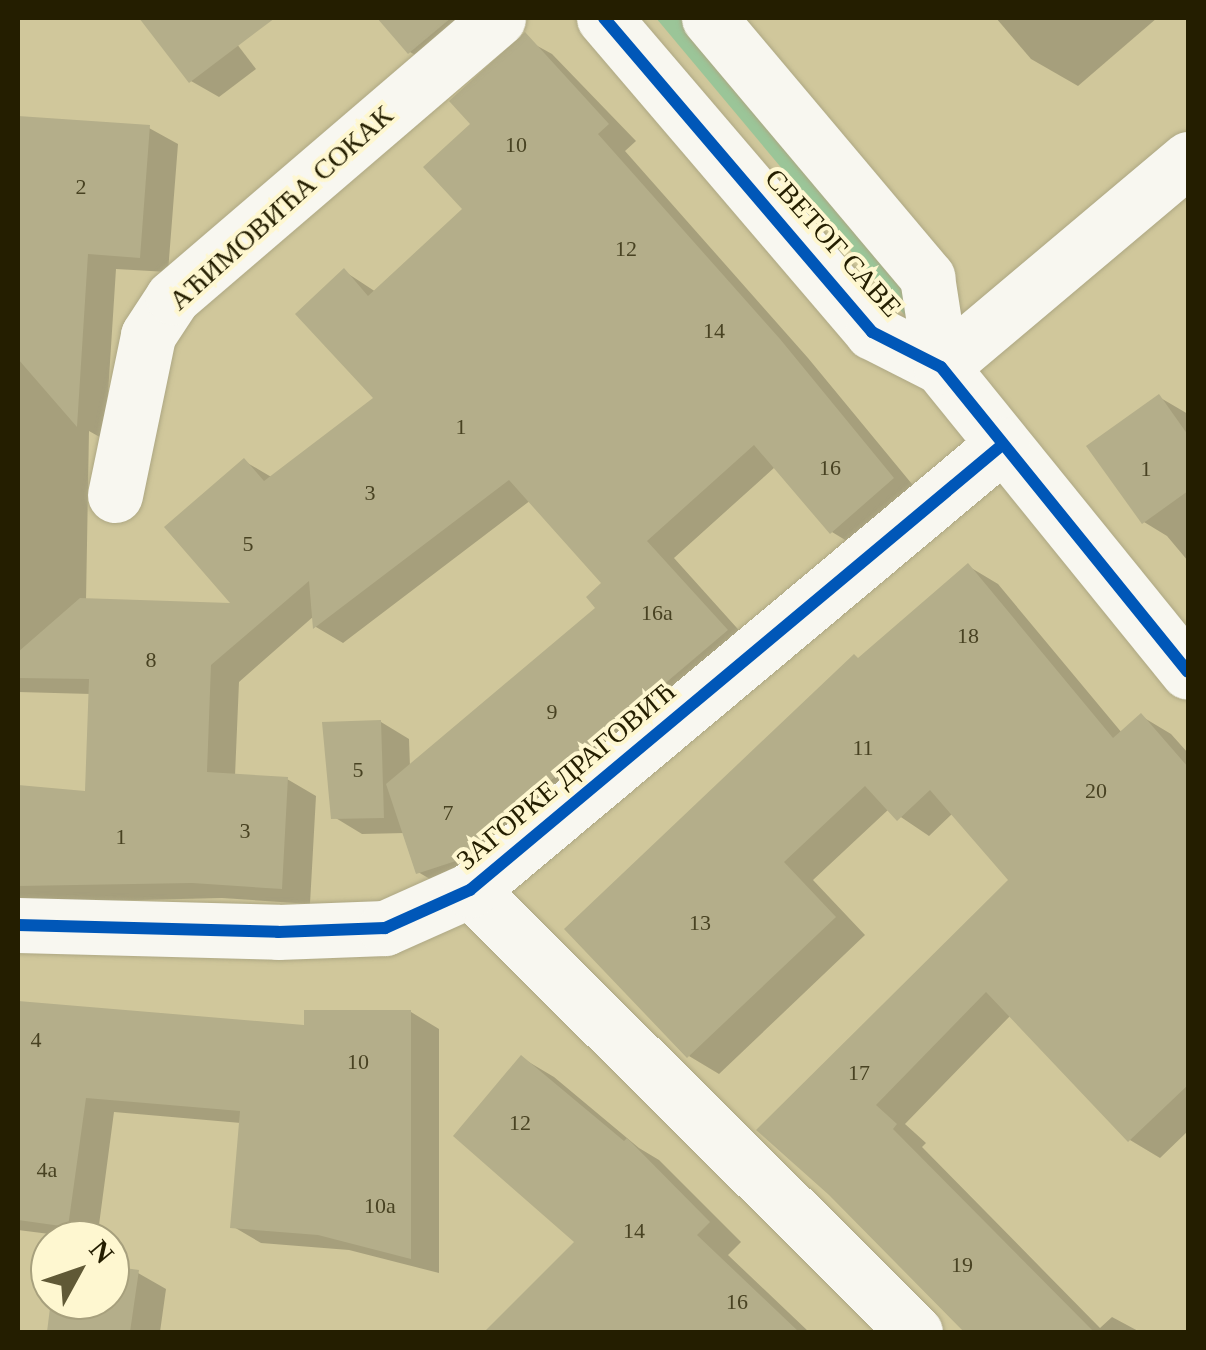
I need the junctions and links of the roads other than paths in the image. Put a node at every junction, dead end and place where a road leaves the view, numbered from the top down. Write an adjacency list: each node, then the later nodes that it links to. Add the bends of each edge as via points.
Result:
1 (498, 18): 7 (street, АЋИМОВИЋА СОКАК, via 173,296 148,335)
2 (604, 18): 5 (street, СВЕТОГ САВЕ, via 872,332)
3 (709, 18): 5 (street, СВЕТОГ САВЕ, via 927,277)
4 (1188, 158): 5 (street)
5 (941, 367): 6 (street, СВЕТОГ САВЕ)
6 (1002, 445): 8 (street, СВЕТОГ САВЕ); 9 (street, ЗАГОРКЕ ДРАГОВИЋ)
7 (115, 495)
8 (1188, 672)
9 (470, 890): 10 (street, ЗАГОРКЕ ДРАГОВИЋ, via 385,928); 11 (street)
10 (18, 925)
11 (915, 1332)

